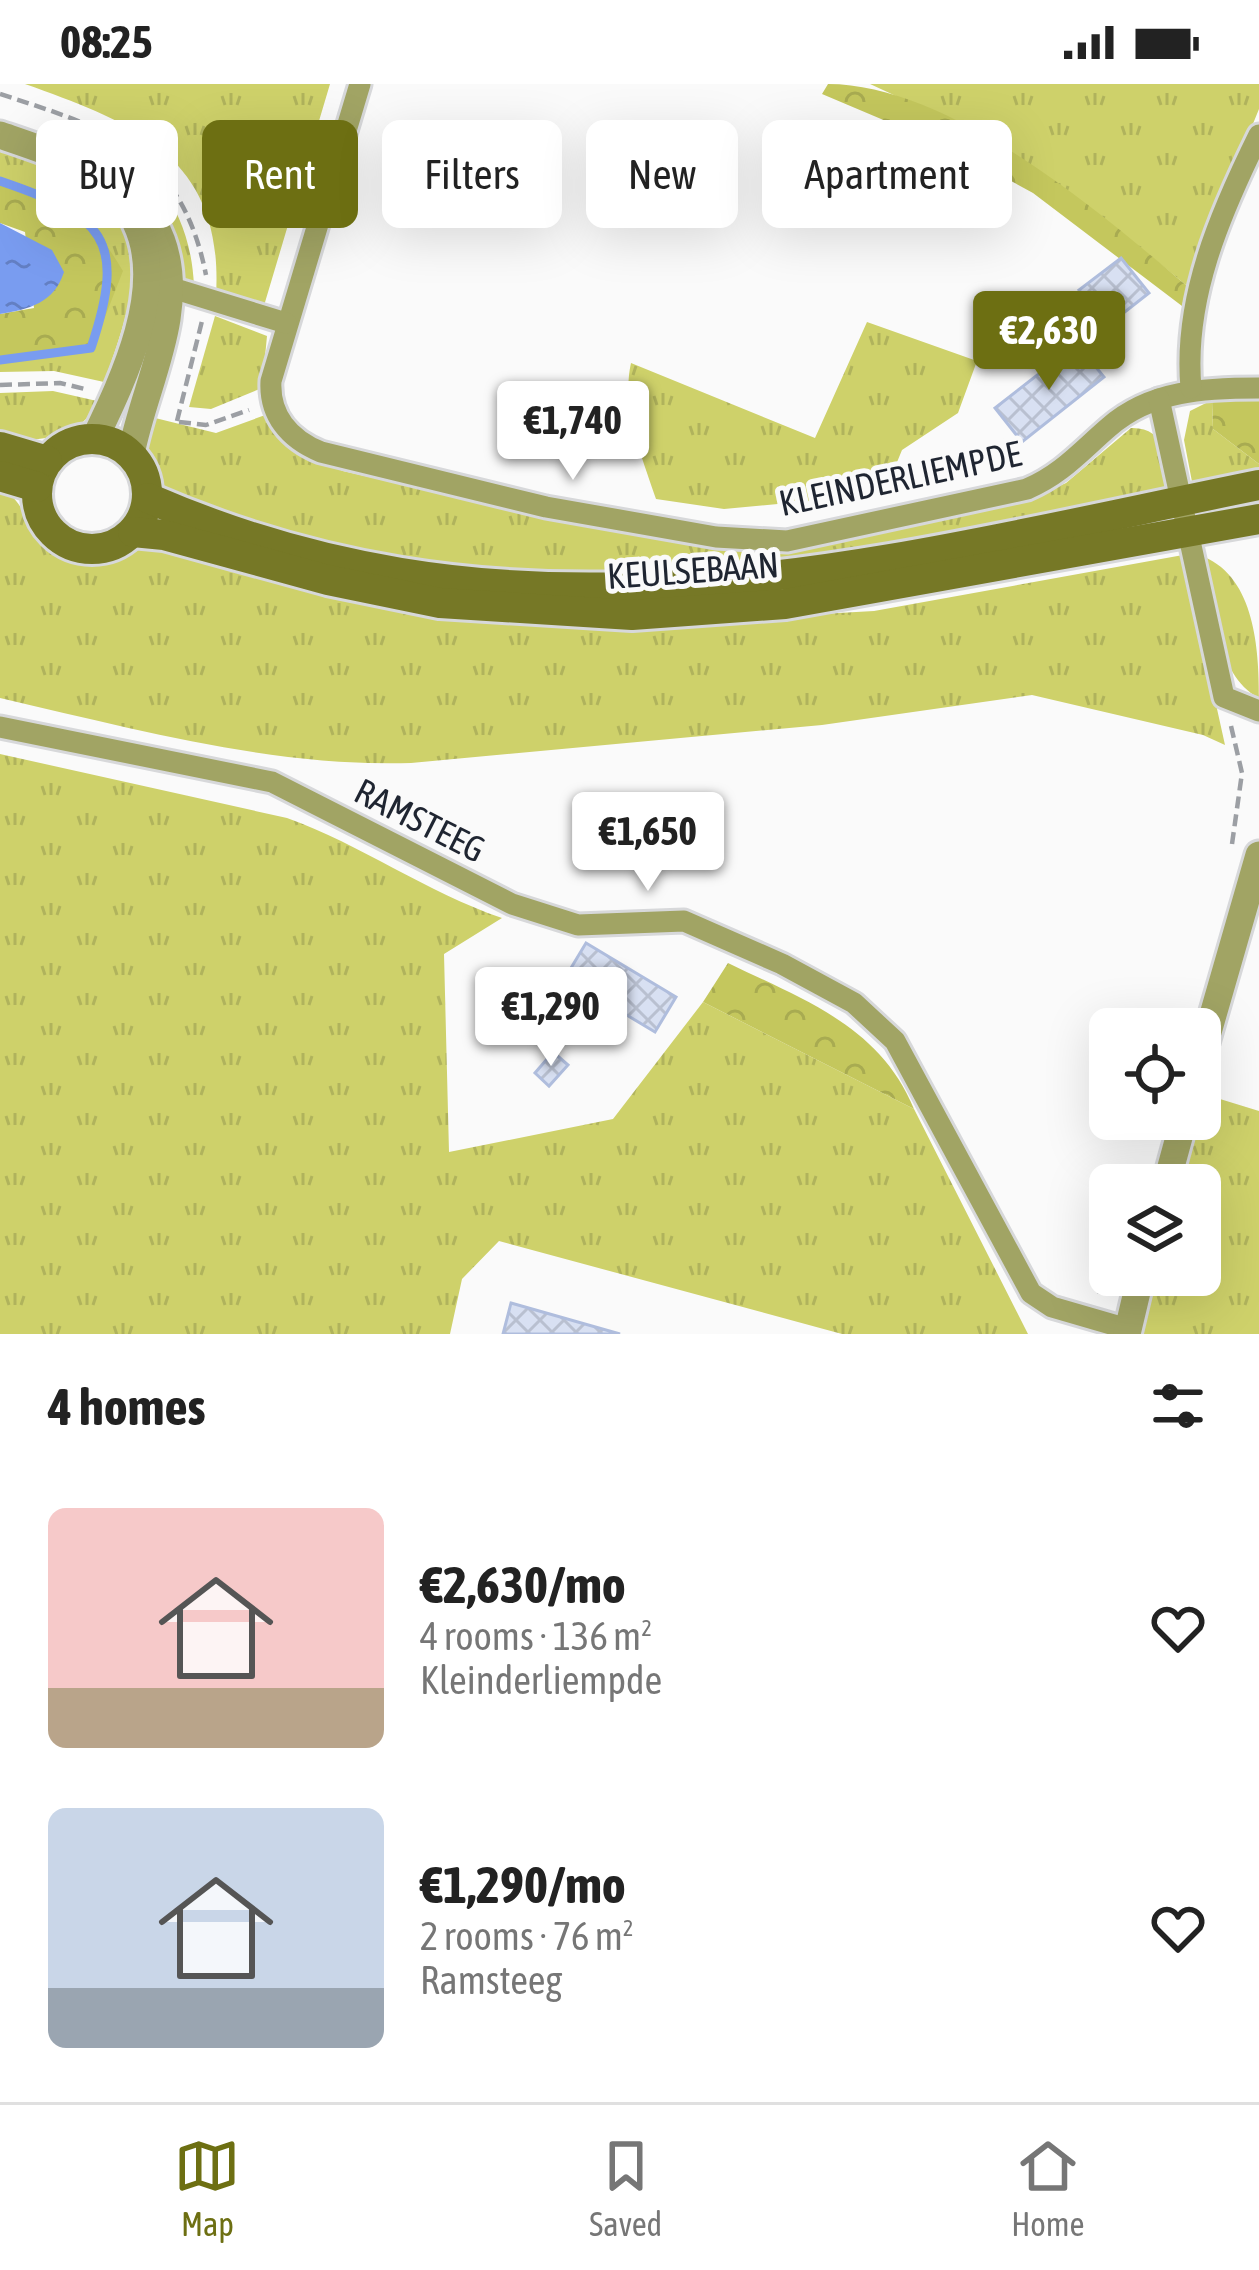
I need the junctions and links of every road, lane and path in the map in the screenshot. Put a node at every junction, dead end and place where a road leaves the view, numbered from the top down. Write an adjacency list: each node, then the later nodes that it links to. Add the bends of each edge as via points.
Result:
1 (360, 84): 5 (street, KLEINDERLIEMPDE)
2 (0, 135): 4 (street, via 115,182)
3 (1259, 135): 6 (street, via 1197,288 1186,343)
4 (159, 284): 5 (street); 9 (street); 11 (street, via 167,322)
5 (286, 323): 8 (street, KLEINDERLIEMPDE, via 270,402 300,443 460,489 716,537 787,541 1028,489 1058,476 1113,423)
6 (1191, 388): 7 (street); 8 (street, KLEINDERLIEMPDE)
7 (1259, 388)
8 (1159, 399): 16 (street)
9 (95, 438): 11 (main road); 12 (main road, via 77,440)
10 (0, 447): 12 (main road)
11 (131, 454): 15 (main road)
12 (42, 474): 13 (main road); 18 (main road, via 45,523 74,546 110,546)
13 (0, 476)
14 (1255, 486): 16 (main road, KEULSEBAAN); 17 (street)
15 (148, 498): 16 (main road, KEULSEBAAN, via 334,558 573,591 782,576); 18 (main road)
16 (1183, 500): 19 (street)
17 (1259, 522): 19 (main road, KEULSEBAAN)
18 (133, 532): 19 (main road, KEULSEBAAN, via 440,603 612,615 785,604)
19 (1190, 534): 20 (street)
20 (1224, 697): 21 (street); 24 (path, via 1242,773)
21 (1259, 711)
22 (0, 728): 27 (street, RAMSTEEG, via 272,782 512,904 578,925 684,921 782,964 854,1004 895,1041 1030,1293)
23 (1259, 855): 25 (street)
24 (1228, 860)
25 (1215, 1008)
26 (1136, 1296): 27 (street)
27 (1127, 1332)

